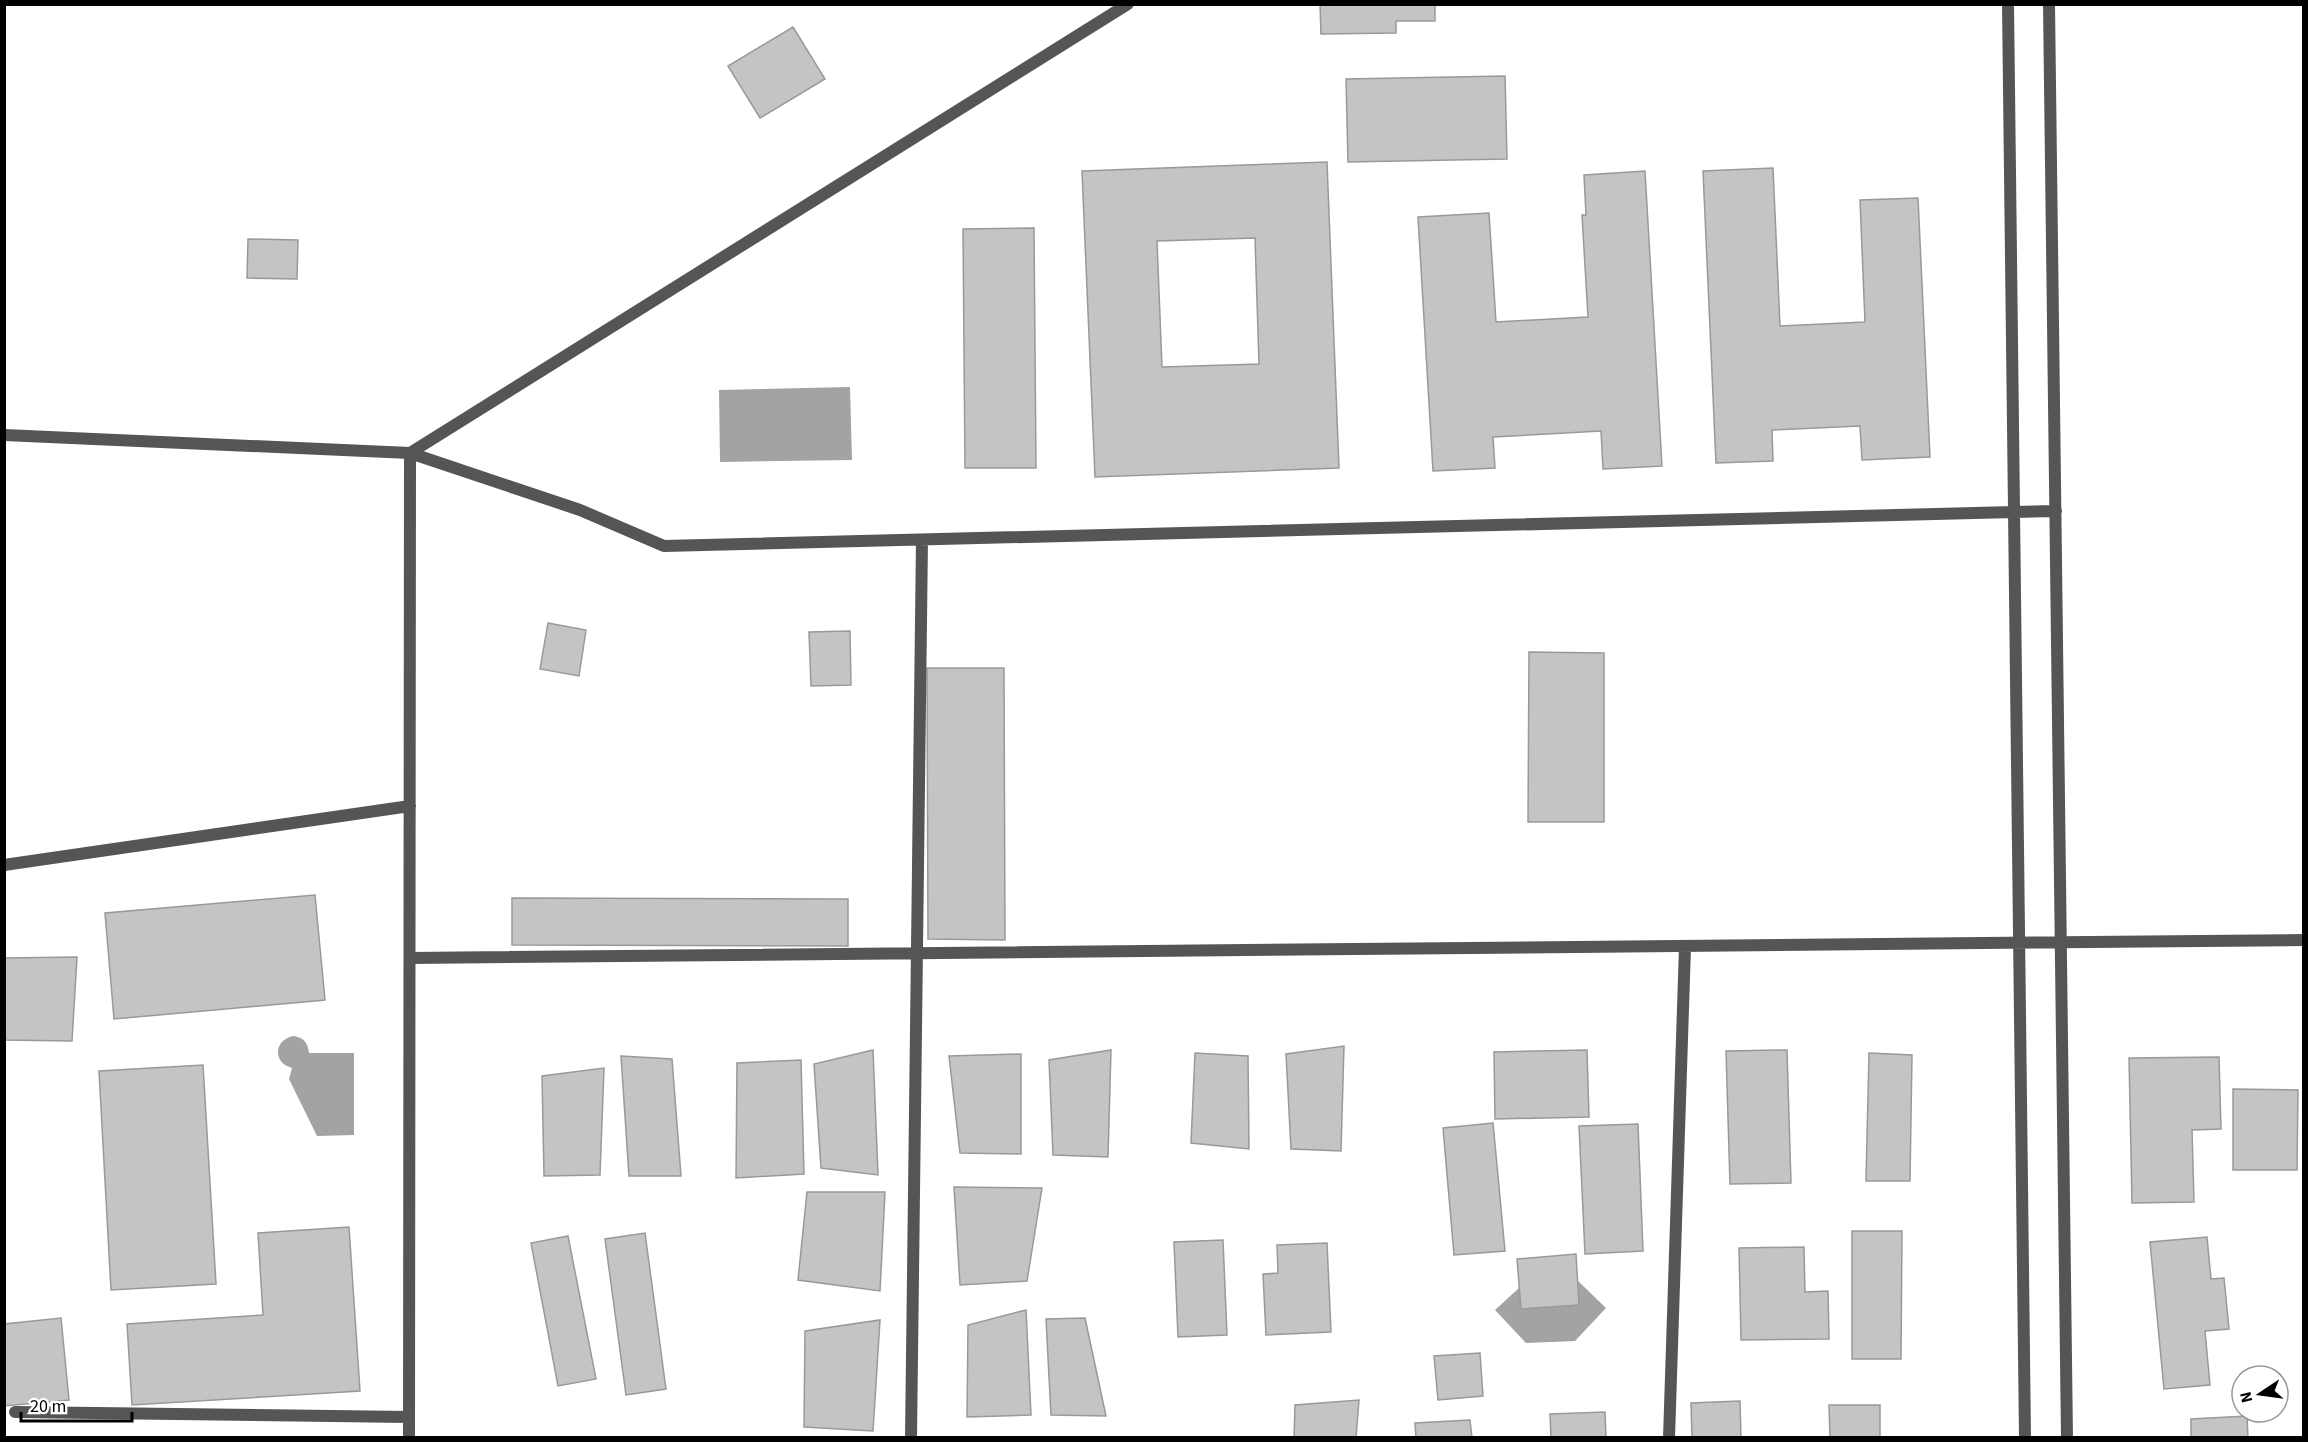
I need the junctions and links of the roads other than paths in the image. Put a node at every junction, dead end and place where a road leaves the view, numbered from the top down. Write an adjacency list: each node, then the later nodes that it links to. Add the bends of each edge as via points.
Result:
1 (1128, 4): 5 (street)
2 (2008, 4): 7 (street)
3 (2049, 4): 6 (street)
4 (4, 435): 5 (street)
5 (410, 453): 8 (street, via 580,510 664,546); 9 (street)
6 (2056, 511): 7 (street); 13 (street)
7 (2014, 512): 8 (street); 12 (street)
8 (922, 540): 15 (street)
9 (410, 806): 10 (street); 16 (street)
10 (4, 865)
11 (2304, 940): 13 (street)
12 (2019, 943): 13 (street); 14 (street); 22 (street)
13 (2061, 943): 23 (street)
14 (1685, 947): 15 (street); 21 (street)
15 (917, 954): 16 (street); 20 (street)
16 (410, 958): 18 (street)
17 (15, 1412): 18 (street)
18 (409, 1417): 19 (street)
19 (410, 1437)
20 (911, 1437)
21 (1669, 1437)
22 (2025, 1437)
23 (2067, 1437)

